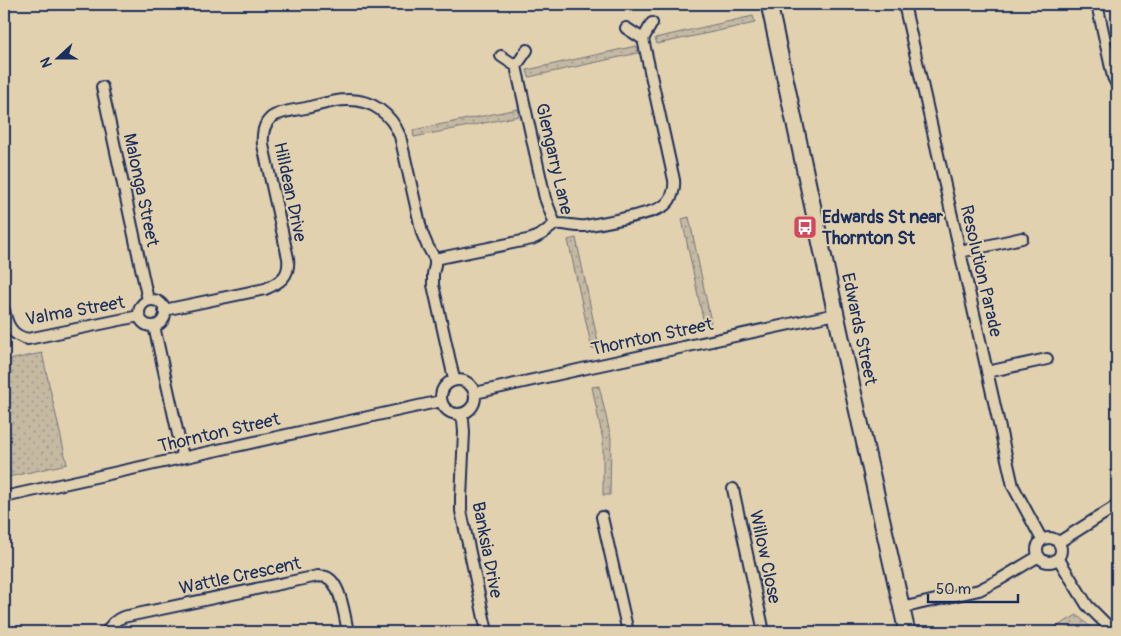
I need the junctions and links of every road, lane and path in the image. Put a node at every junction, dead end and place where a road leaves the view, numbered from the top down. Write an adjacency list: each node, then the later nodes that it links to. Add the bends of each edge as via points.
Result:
1 (769, 4): 19 (main road, Edwards Street)
2 (904, 4): 14 (street, Resolution Parade)
3 (1097, 4): 10 (street)
4 (652, 23): 6 (street)
5 (626, 28): 6 (street)
6 (643, 39): 12 (street, via 674,180 671,198 665,206 653,211 586,226)
7 (527, 50): 9 (street)
8 (500, 56): 9 (street)
9 (516, 66): 12 (street, Glengarry Lane, via 545,198)
10 (1117, 85)
11 (102, 87): 16 (street, Malonga Street)
12 (555, 224): 15 (street, Glengarry Lane, via 532,239)
13 (1022, 238): 14 (street)
14 (960, 252): 23 (street, Resolution Parade)
15 (435, 259): 18 (street, Hilldean Drive, via 422,233 400,136 394,124 381,110 364,102 330,102 273,117 264,128 263,145 289,266 282,280 265,289); 24 (street, via 433,285)
16 (148, 300): 18 (street, via 159,302); 20 (street, via 140,308)
17 (4, 310): 20 (street, Valma Street, via 12,331 28,340)
18 (164, 310): 21 (street, via 164,318)
19 (836, 314): 25 (street, Thornton Street); 37 (main road, Edwards Street)
20 (139, 316): 21 (street, via 146,325)
21 (154, 326): 28 (street)
22 (1047, 359): 23 (street)
23 (987, 372): 33 (street, Resolution Parade, via 1013,486)
24 (454, 379): 25 (street, via 465,380); 26 (street, via 445,385)
25 (475, 393): 27 (street, via 472,407)
26 (441, 400): 27 (street, via 450,412); 28 (street, Thornton Street)
27 (460, 414): 40 (street, Banksia Drive, via 464,432 461,511)
28 (183, 457): 30 (street, Thornton Street)
29 (733, 489): 42 (street, Willow Close)
30 (4, 497)
31 (1117, 503): 34 (street)
32 (602, 517): 41 (street)
33 (1042, 540): 34 (street, via 1050,537); 35 (street, via 1037,546)
34 (1059, 542): 36 (street, via 1062,550)
35 (1039, 556): 36 (street, via 1049,562); 37 (street, via 979,590)
36 (1058, 558): 44 (street, via 1087,605)
37 (901, 608): 43 (main road, Edwards Street)
38 (107, 632): 39 (street, Wattle Crescent, via 116,620 124,617 318,576 327,577 334,583)
39 (348, 632)
40 (487, 632)
41 (628, 632)
42 (764, 632)
43 (907, 632)
44 (1116, 632)

